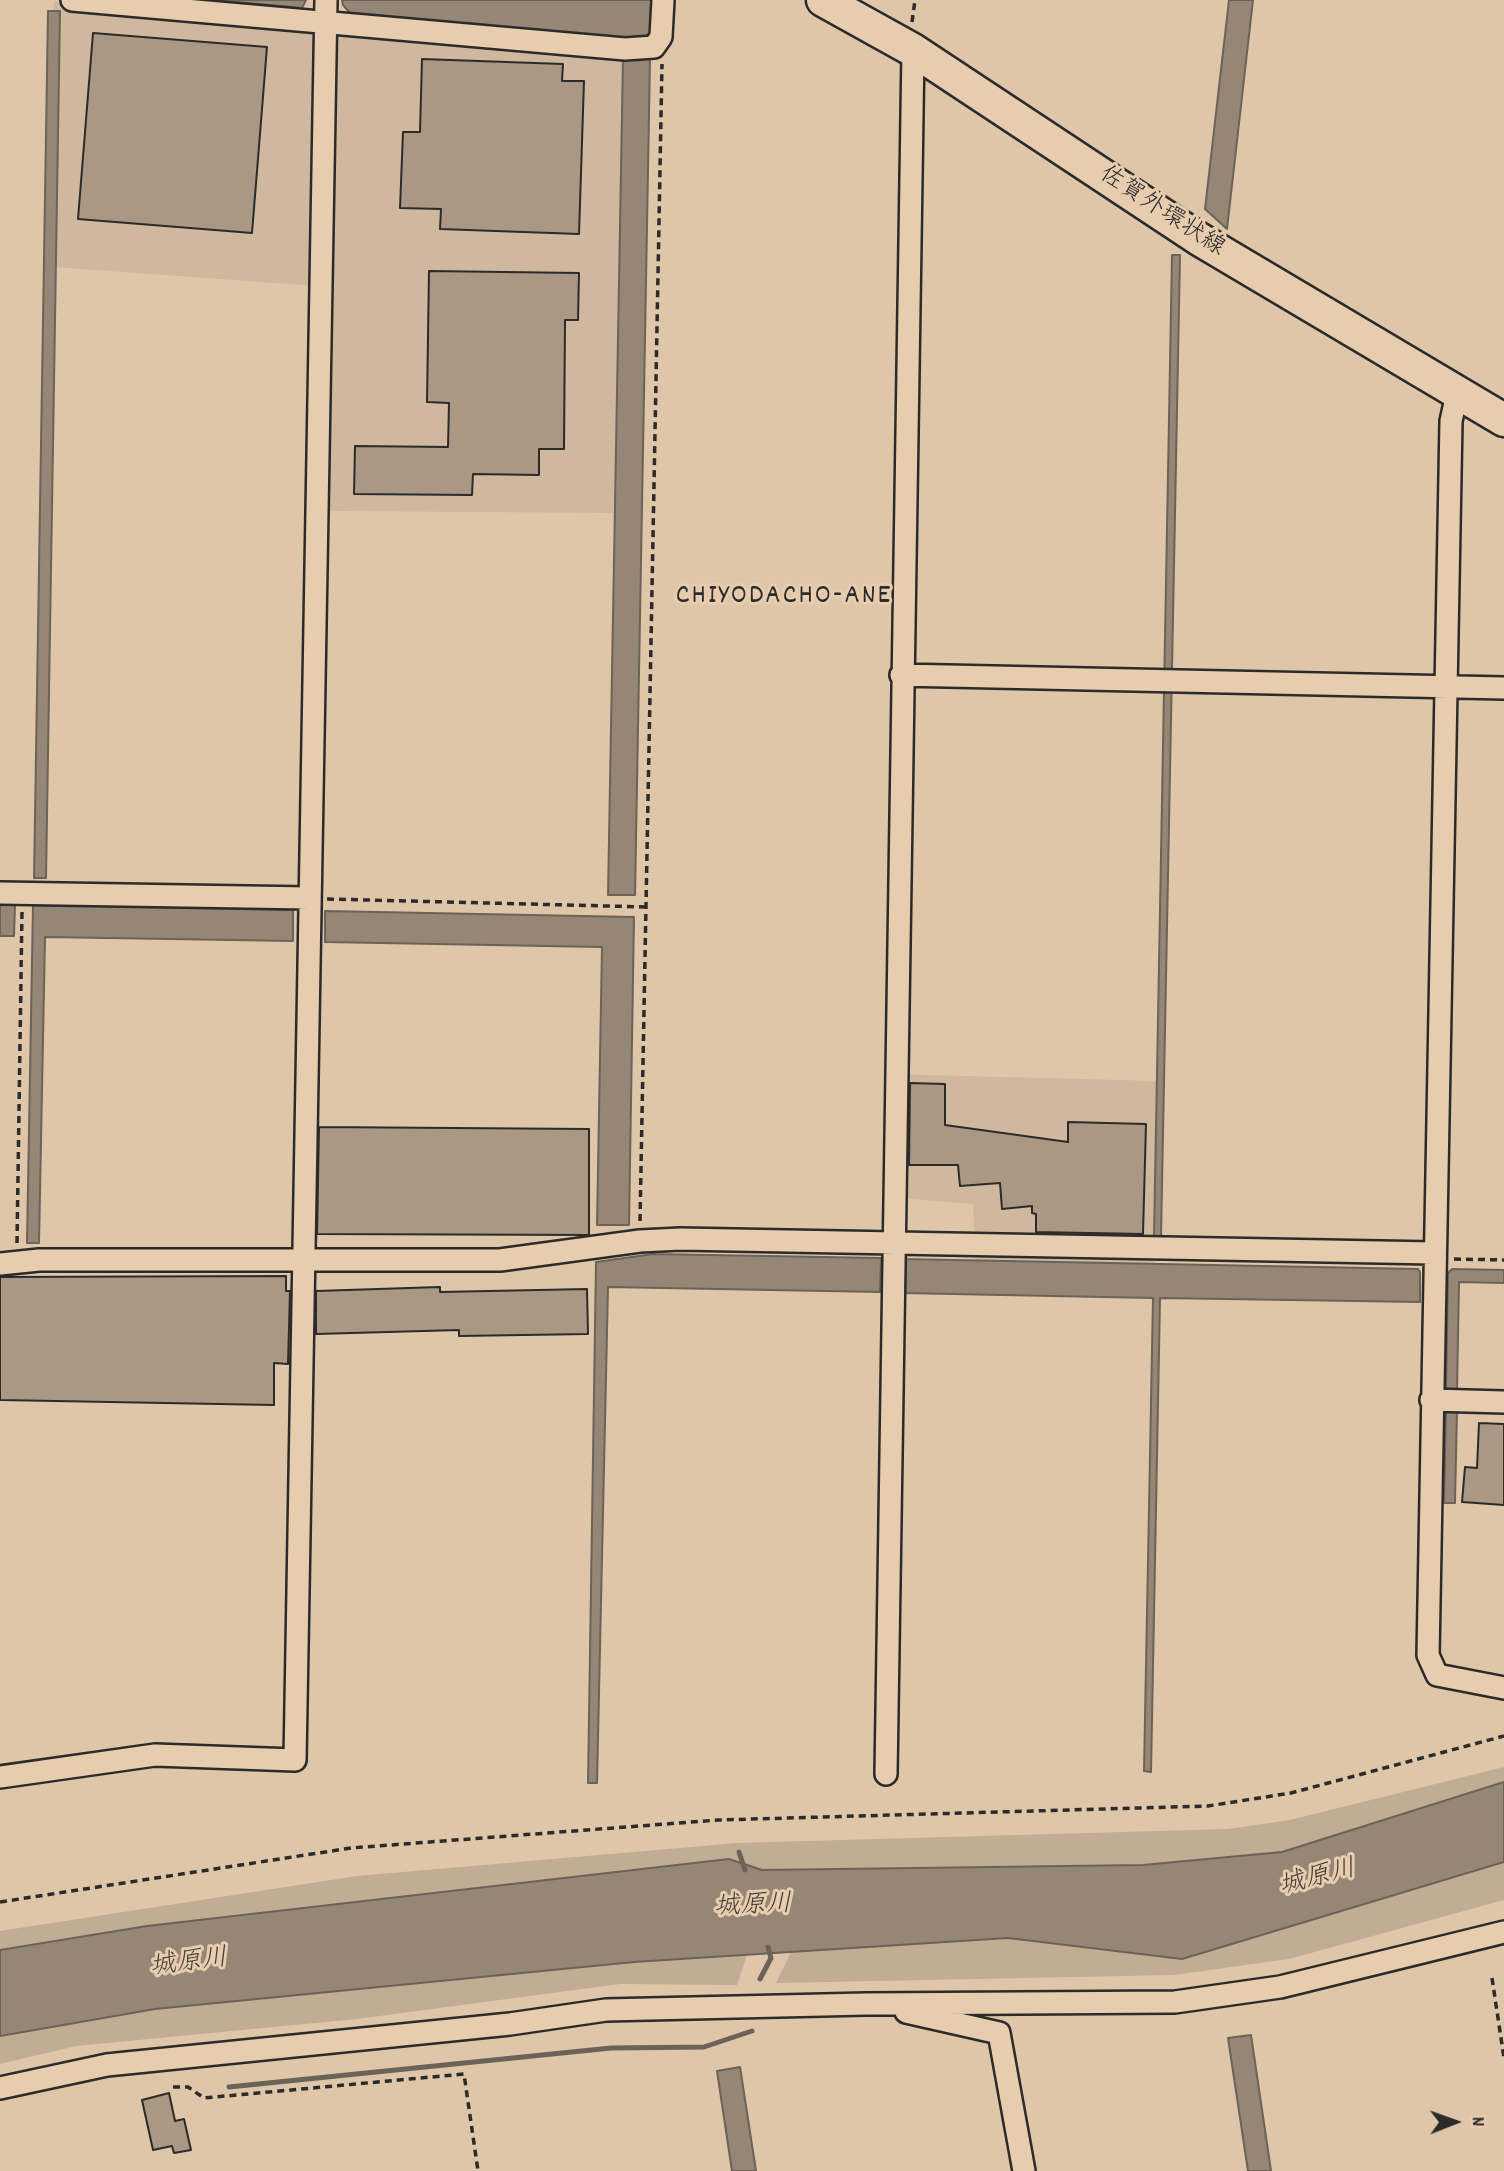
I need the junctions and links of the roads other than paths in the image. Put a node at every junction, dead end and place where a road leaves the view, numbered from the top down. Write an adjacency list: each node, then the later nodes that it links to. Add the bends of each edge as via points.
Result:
1 (72, 0): 4 (street)
2 (663, 0): 4 (street, via 661,37 653,47 625,49)
3 (822, 0): 5 (main road, 佐賀外環状線)
4 (325, 11): 12 (street)
5 (913, 50): 6 (main road, 佐賀外環状線, via 1199,239); 8 (street)
6 (1457, 394): 7 (main road, 佐賀外環状線); 9 (street, via 1451,421)
7 (1504, 420)
8 (901, 675): 9 (street); 13 (street)
9 (1446, 685): 10 (street); 14 (street)
10 (1504, 688)
11 (0, 893): 12 (street)
12 (309, 898): 15 (street)
13 (892, 1244): 14 (street); 15 (street, via 640,1241 500,1260); 20 (street)
14 (1434, 1253): 17 (street)
15 (304, 1261): 16 (street); 21 (street, via 295,1760 155,1755)
16 (8, 1263)
17 (1431, 1400): 18 (street); 19 (street, via 1428,1655 1437,1675)
18 (1504, 1402)
19 (1504, 1688)
20 (886, 1774)
21 (0, 1777)
22 (1504, 1932): 23 (street, via 1280,1987 1175,2002)
23 (866, 2004): 24 (street, via 606,2010 107,2065); 25 (street, via 999,2032)
24 (0, 2088)
25 (1024, 2171)

